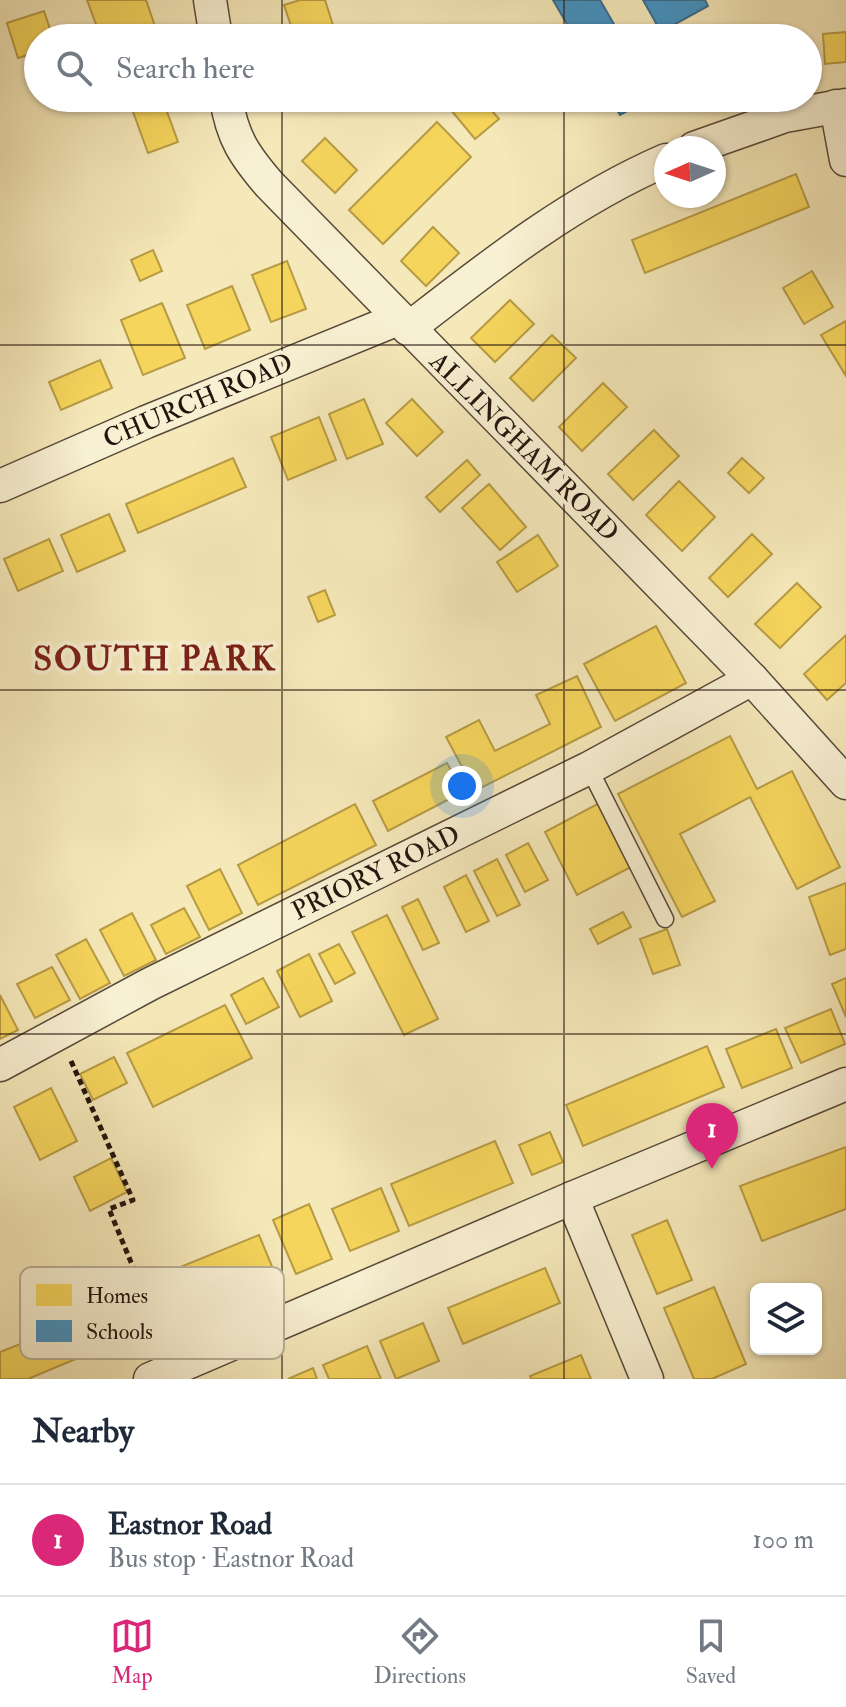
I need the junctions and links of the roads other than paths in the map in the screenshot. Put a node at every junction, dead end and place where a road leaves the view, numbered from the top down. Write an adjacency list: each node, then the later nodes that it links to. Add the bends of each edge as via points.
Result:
1 (210, 0): 2 (street)
2 (214, 24)
3 (841, 106): 7 (street)
4 (228, 112): 9 (street, ALLINGHAM ROAD, via 247,158)
5 (807, 112): 6 (street)
6 (726, 137)
7 (846, 160)
8 (654, 165): 9 (street, CHURCH ROAD, via 540,228)
9 (403, 324): 10 (street, CHURCH ROAD, via 146,422); 11 (street, ALLINGHAM ROAD)
10 (0, 486)
11 (752, 679): 12 (street, PRIORY ROAD); 13 (street, ALLINGHAM ROAD)
12 (589, 768): 14 (lane); 15 (street, PRIORY ROAD, via 150,984)
13 (846, 783)
14 (665, 919)
15 (0, 1065)
16 (846, 1084): 17 (street)
17 (572, 1198): 18 (street); 21 (street)
18 (284, 1326)
19 (208, 1359): 20 (street)
20 (179, 1372)
21 (647, 1379)

